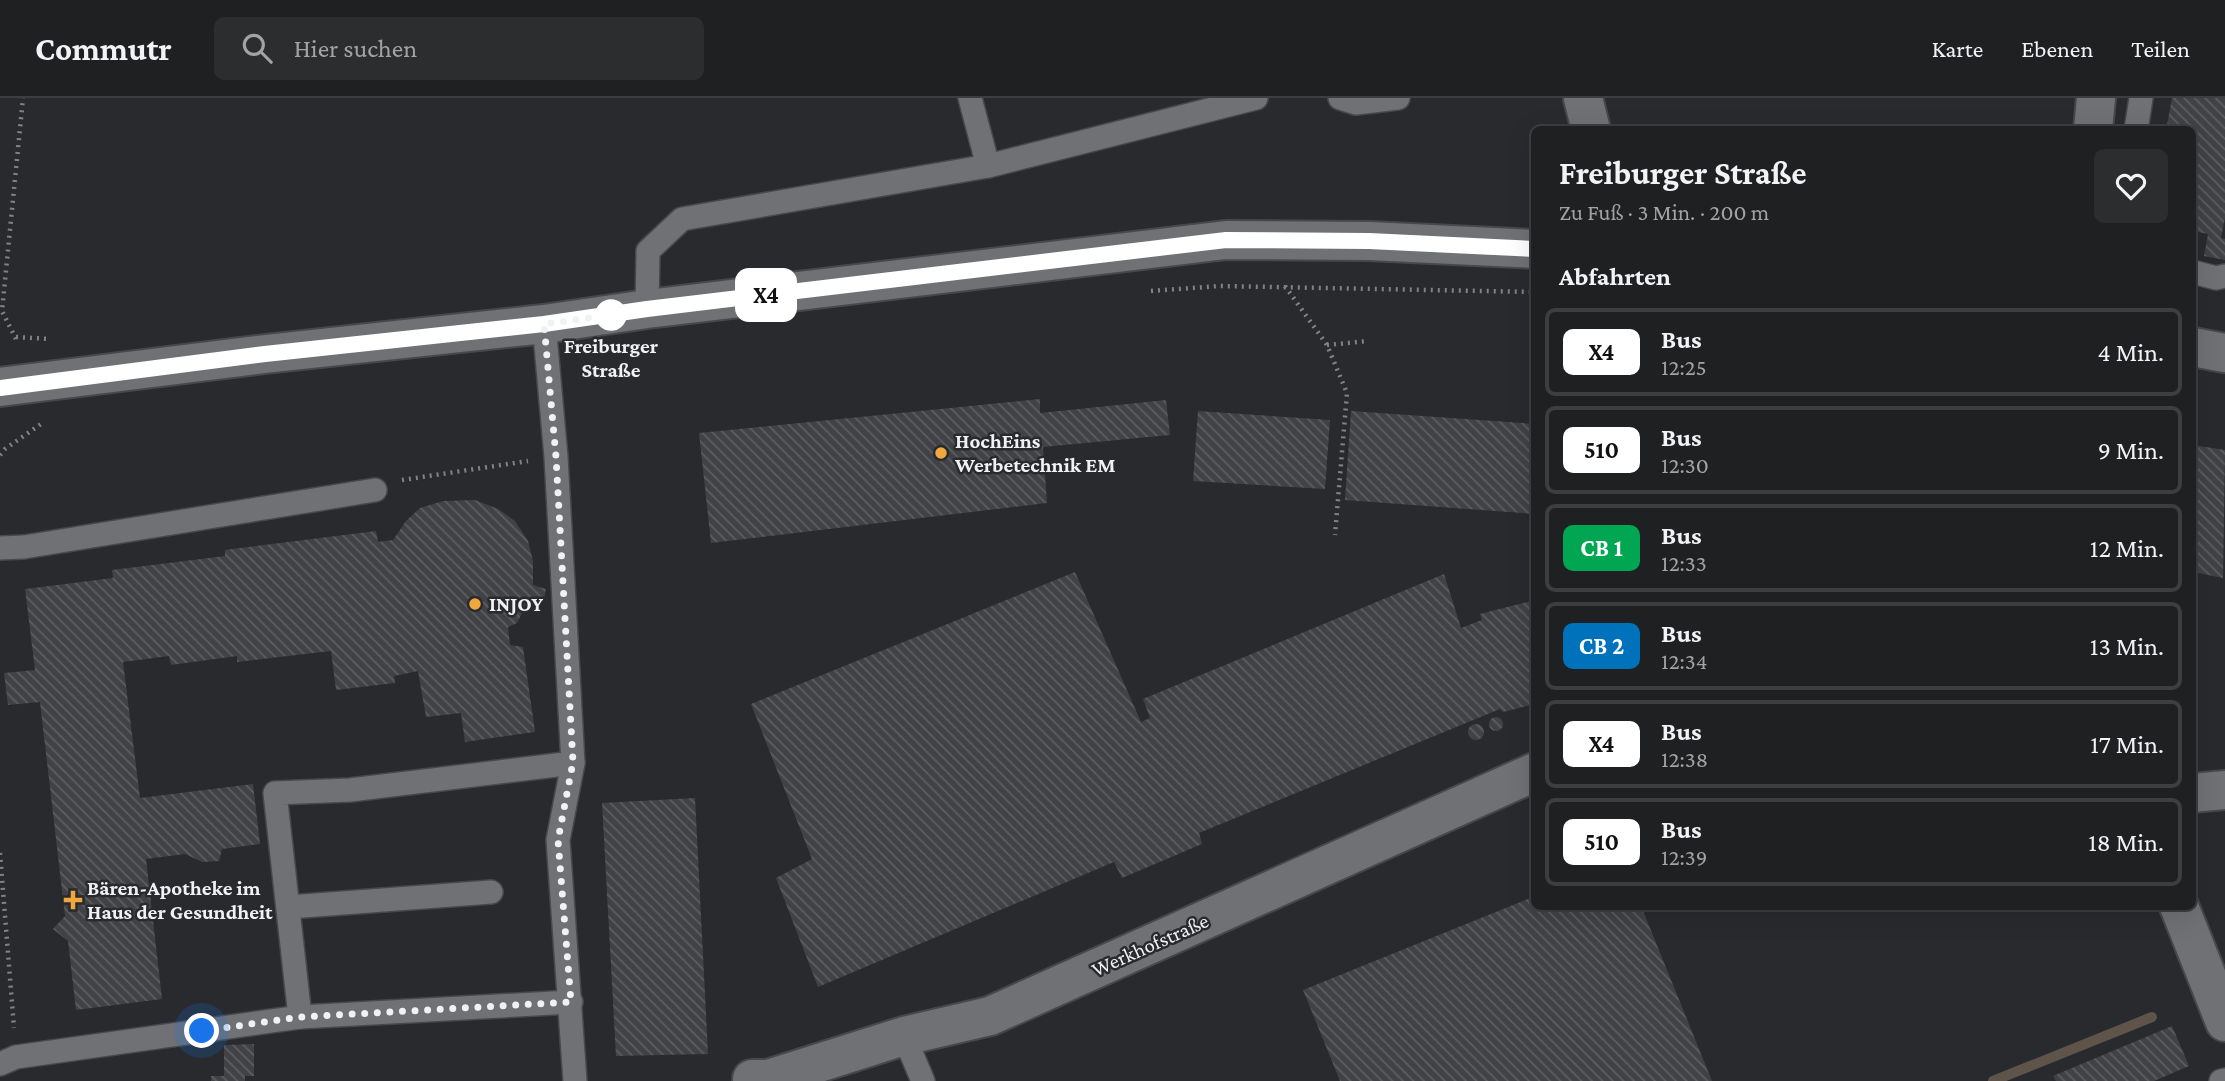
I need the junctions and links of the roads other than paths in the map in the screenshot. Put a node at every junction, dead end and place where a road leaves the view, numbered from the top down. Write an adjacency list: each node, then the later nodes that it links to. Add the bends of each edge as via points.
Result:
1 (970, 98): 11 (lane)
2 (1256, 98): 11 (lane)
3 (1340, 98): 4 (lane, via 1356,103)
4 (1398, 98)
5 (1583, 98): 8 (street)
6 (2096, 98): 9 (street)
7 (2141, 98): 10 (lane)
8 (1590, 126)
9 (2093, 126)
10 (2137, 126)
11 (988, 166): 15 (lane, via 682,219 648,251)
12 (1531, 249): 15 (street, via 1226,240)
13 (2196, 273): 14 (lane)
14 (2225, 276)
15 (647, 309): 16 (street)
16 (544, 324): 19 (street); 22 (lane)
17 (2196, 348): 18 (street)
18 (2225, 353)
19 (0, 387)
20 (375, 490): 21 (lane)
21 (0, 548)
22 (573, 762): 27 (lane, via 350,790 275,793); 29 (lane, via 558,840)
23 (1531, 774): 32 (street, Werkhofstraße, via 990,1016)
24 (2225, 790): 25 (street)
25 (2196, 793)
26 (491, 892): 27 (lane)
27 (289, 907): 30 (lane)
28 (2181, 910): 31 (street)
29 (571, 1002): 30 (lane); 35 (lane)
30 (300, 1017): 33 (lane)
31 (2225, 1022)
32 (904, 1036): 34 (street, Werkhofstraße); 36 (lane)
33 (8, 1060)
34 (763, 1080)
35 (575, 1081)
36 (923, 1081)

